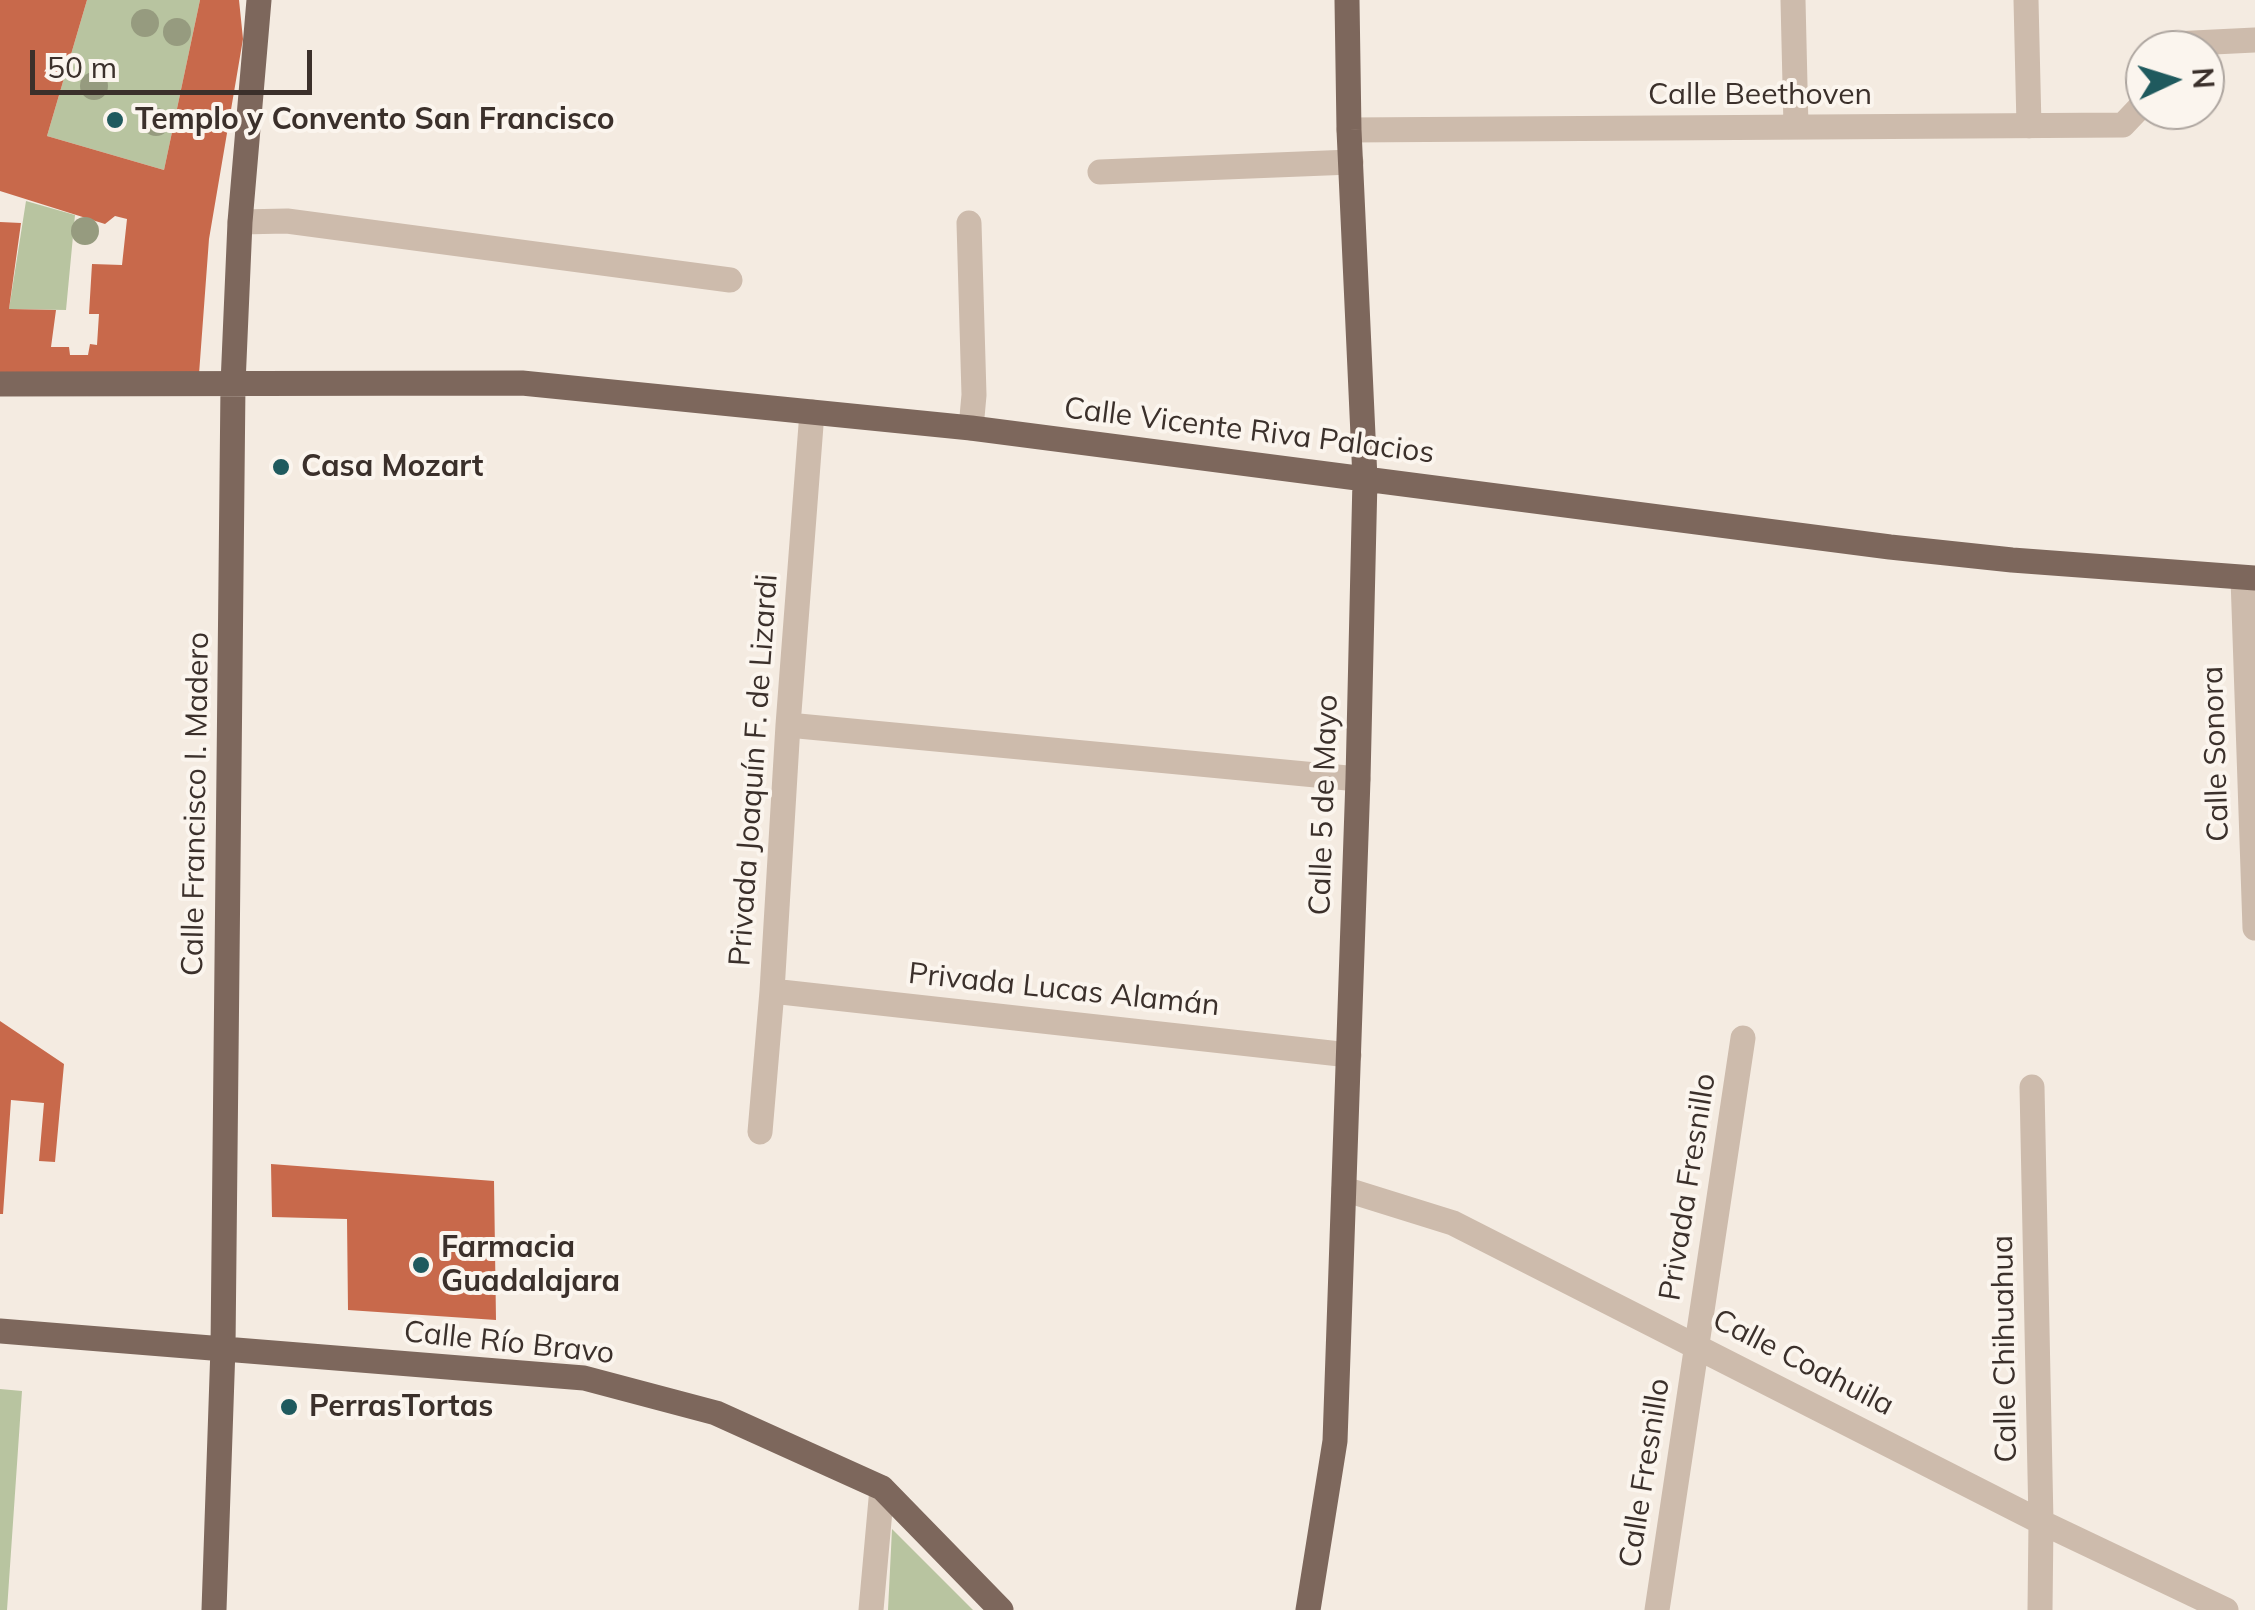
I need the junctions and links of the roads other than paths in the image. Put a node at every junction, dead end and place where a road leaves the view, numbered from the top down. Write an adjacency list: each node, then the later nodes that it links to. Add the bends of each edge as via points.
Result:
1 (259, 0): 13 (main road, Calle Francisco I. Madero)
2 (1347, 0): 10 (main road, Calle 5 de Mayo)
3 (1792, 0): 9 (street)
4 (2026, 0): 8 (street)
5 (2255, 40): 6 (street)
6 (2225, 41)
7 (2125, 123): 8 (street, Calle Beethoven)
8 (2029, 126): 9 (street, Calle Beethoven)
9 (1796, 127): 10 (street, Calle Beethoven)
10 (1349, 130): 11 (main road, Calle 5 de Mayo)
11 (1351, 162): 12 (street); 20 (main road, Calle 5 de Mayo)
12 (1100, 172)
13 (240, 222): 15 (street, via 287,221); 17 (main road, Calle Francisco I. Madero)
14 (969, 223): 19 (street)
15 (730, 280)
16 (0, 384): 17 (main road, Calle Vicente Riva Palacios)
17 (233, 384): 18 (main road, Calle Vicente Riva Palacios, via 522,384); 33 (main road, Calle Francisco I. Madero)
18 (812, 412): 19 (main road, Calle Vicente Riva Palacios); 22 (street, Privada Joaquín F. de Lizardi)
19 (971, 428): 20 (main road, Calle Vicente Riva Palacios)
20 (1366, 479): 21 (main road, Calle Vicente Riva Palacios, via 1890,547); 23 (main road, Calle 5 de Mayo)
21 (2249, 578): 24 (street, Calle Sonora)
22 (788, 725): 23 (street); 25 (street, Privada Joaquín F. de Lizardi)
23 (1358, 779): 27 (main road, Calle 5 de Mayo)
24 (2255, 928)
25 (772, 991): 27 (street, Privada Lucas Alamán); 29 (street, Privada Joaquín F. de Lizardi)
26 (1744, 1038): 32 (street, Privada Fresnillo)
27 (1349, 1054): 30 (main road, Calle 5 de Mayo)
28 (2032, 1086): 35 (street, Calle Chihuahua)
29 (760, 1132)
30 (1344, 1188): 32 (street, Calle Coahuila, via 1452,1223); 39 (main road, Calle 5 de Mayo, via 1335,1441)
31 (0, 1331): 33 (main road, Calle Río Bravo)
32 (1697, 1345): 35 (street, Calle Coahuila); 40 (street, Calle Fresnillo)
33 (223, 1347): 34 (main road, Calle Río Bravo, via 584,1378 716,1413); 36 (main road, Calle Francisco I. Madero)
34 (882, 1488): 37 (street); 38 (main road, Calle Río Bravo)
35 (2042, 1522): 41 (street, Calle Chihuahua); 42 (street, Calle Coahuila)
36 (214, 1610)
37 (871, 1610)
38 (1001, 1610)
39 (1308, 1610)
40 (1657, 1610)
41 (2040, 1610)
42 (2226, 1610)

